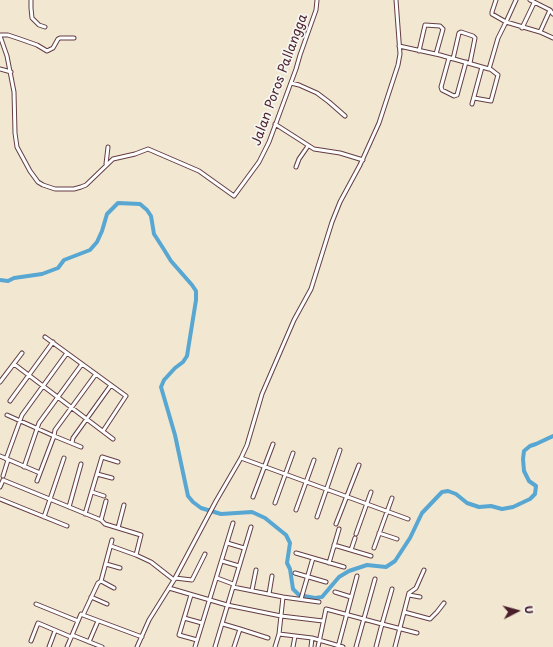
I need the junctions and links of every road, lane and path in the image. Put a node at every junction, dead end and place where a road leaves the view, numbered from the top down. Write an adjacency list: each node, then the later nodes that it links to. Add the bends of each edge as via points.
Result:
1 (32, 0): 11 (street, via 32,18)
2 (317, 0): 26 (street, Jalan Poros Pallangga, via 316,10)
3 (396, 0): 17 (street)
4 (496, 0): 10 (street, via 492,14)
5 (516, 0): 10 (street)
6 (530, 0): 7 (street)
7 (534, 3): 8 (street); 12 (street)
8 (550, 10): 9 (street); 13 (street)
9 (553, 14)
10 (506, 22): 12 (street); 23 (street)
11 (45, 28)
12 (522, 28): 13 (street)
13 (540, 32): 16 (street)
14 (0, 36): 15 (street, via 20,39 47,51 53,48 60,38); 25 (street)
15 (74, 38)
16 (553, 38)
17 (399, 46): 18 (street); 33 (street, via 398,65 388,99 380,123)
18 (419, 50): 19 (street); 19 (street, via 425,25 440,26 442,29)
19 (436, 54): 20 (street)
20 (451, 58): 21 (street); 21 (street, via 461,32 475,38); 21 (street, via 441,88 454,96 457,95)
21 (468, 62): 22 (street)
22 (482, 67): 23 (street); 27 (street)
23 (489, 68): 27 (street, via 498,75 491,101)
24 (0, 69): 25 (street)
25 (11, 72): 34 (street, via 16,141 20,154 38,182 55,189 74,189 86,185)
26 (291, 83): 29 (street, via 317,93); 30 (street, Jalan Poros Pallangga)
27 (474, 98): 28 (street)
28 (472, 104)
29 (345, 116)
30 (275, 124): 31 (street); 34 (street, Jalan Poros Pallangga, via 263,156 235,196 194,168 148,149 113,159)
31 (308, 146): 33 (street); 35 (street)
32 (108, 147): 34 (street)
33 (362, 160): 64 (street, via 332,222 311,289 294,320 262,394)
34 (106, 164)
35 (296, 167)
36 (45, 337): 37 (street)
37 (53, 342): 39 (street); 43 (street)
38 (22, 353): 40 (street)
39 (67, 353): 41 (street); 46 (street)
40 (14, 364): 43 (street); 44 (street)
41 (82, 364): 42 (street); 47 (street)
42 (96, 374): 45 (street); 49 (street)
43 (29, 375): 46 (street); 48 (street)
44 (0, 382)
45 (111, 385): 51 (street); 54 (street, via 126,396)
46 (43, 386): 47 (street); 52 (street)
47 (58, 397): 49 (street); 53 (street)
48 (10, 402)
49 (72, 408): 51 (street); 55 (street, via 55,430)
50 (7, 415): 52 (street)
51 (87, 419): 54 (street); 57 (street)
52 (21, 420): 53 (street); 65 (street)
53 (37, 429): 55 (street); 70 (street)
54 (103, 431): 56 (street)
55 (54, 436): 57 (street); 72 (street)
56 (114, 439)
57 (72, 443): 59 (street)
58 (273, 444): 71 (street)
59 (81, 447)
60 (340, 450): 80 (street)
61 (293, 452): 74 (street)
62 (0, 456): 65 (street)
63 (64, 458): 88 (street)
64 (242, 458): 71 (street); 134 (street)
65 (7, 459): 70 (street); 75 (street)
66 (314, 460): 78 (street)
67 (118, 462): 73 (street, via 102,457)
68 (81, 464): 93 (street)
69 (359, 465): 84 (street)
70 (24, 467): 72 (street)
71 (264, 467): 74 (street); 85 (street)
72 (40, 473): 77 (street)
73 (97, 474): 76 (street); 81 (street)
74 (285, 474): 78 (street); 90 (street)
75 (3, 476)
76 (112, 478)
77 (37, 480)
78 (306, 482): 80 (street); 94 (street)
79 (0, 487): 88 (street, via 3,480)
80 (326, 489): 84 (street); 98 (street)
81 (92, 492): 83 (street); 96 (street)
82 (371, 492): 91 (street)
83 (104, 496)
84 (346, 496): 91 (street); 102 (street)
85 (253, 497)
86 (0, 498): 97 (street)
87 (392, 498): 95 (street)
88 (51, 499): 93 (street); 97 (street)
89 (106, 501): 99 (street)
90 (275, 503)
91 (367, 504): 95 (street); 115 (street)
92 (124, 505): 105 (street)
93 (69, 507): 96 (street)
94 (296, 510)
95 (387, 511): 100 (street); 107 (street)
96 (86, 514): 99 (street)
97 (44, 517): 103 (street)
98 (317, 517)
99 (101, 520): 105 (street)
100 (408, 520)
101 (233, 523): 110 (street)
102 (336, 524)
103 (67, 526)
104 (251, 526): 113 (street)
105 (118, 528): 118 (street, via 141,535)
106 (339, 529): 111 (street)
107 (379, 533): 108 (street); 114 (street)
108 (398, 539)
109 (112, 540): 112 (street)
110 (227, 543): 113 (street); 121 (street)
111 (334, 545): 115 (street); 122 (street)
112 (111, 546): 118 (street); 123 (street)
113 (244, 548): 124 (street)
114 (374, 548)
115 (351, 550): 119 (street)
116 (296, 553): 120 (street)
117 (205, 554): 134 (street, via 192,580)
118 (136, 555): 134 (street, via 152,562)
119 (371, 556)
120 (313, 558): 122 (street); 132 (street)
121 (222, 561): 124 (street); 133 (street)
122 (329, 563): 125 (street)
123 (106, 564): 126 (street); 136 (street)
124 (239, 566): 138 (street)
125 (344, 567)
126 (120, 568)
127 (256, 570): 142 (street)
128 (424, 570): 146 (street, via 416,588)
129 (295, 573): 132 (street)
130 (272, 576): 144 (street)
131 (357, 576): 150 (street)
132 (308, 577): 137 (street); 149 (street)
133 (217, 578): 138 (street); 152 (street)
134 (174, 579): 140 (street)
135 (375, 579): 163 (street)
136 (101, 581): 139 (street); 147 (street)
137 (326, 582)
138 (233, 585): 142 (street); 157 (street)
139 (114, 588)
140 (169, 588): 145 (street); 177 (street)
141 (392, 589): 169 (street)
142 (252, 590): 144 (street)
143 (335, 592): 150 (street)
144 (269, 594): 148 (street)
145 (190, 595): 152 (street); 162 (street)
146 (409, 595): 151 (street); 158 (street)
147 (91, 597): 156 (street); 160 (street)
148 (283, 597): 149 (street); 161 (street)
149 (302, 597): 153 (street)
150 (351, 597): 159 (street)
151 (420, 597)
152 (209, 600): 157 (street); 167 (street)
153 (319, 602)
154 (444, 603): 158 (street, via 430,619)
155 (36, 604): 164 (street)
156 (107, 604)
157 (227, 605): 161 (street); 168 (street)
158 (404, 612): 171 (street)
159 (347, 614): 163 (street); 166 (street, via 326,609); 183 (street)
160 (84, 615): 164 (street, via 81,614); 165 (street)
161 (281, 616): 166 (street); 173 (street)
162 (184, 618): 167 (street); 180 (street, via 179,635)
163 (364, 619): 169 (street); 196 (street)
164 (78, 621): 175 (street)
165 (98, 621): 177 (street); 182 (street)
166 (321, 621): 179 (street)
167 (202, 623): 180 (street)
168 (223, 624): 170 (street); 189 (street)
169 (382, 624): 171 (street); 197 (street)
170 (240, 629): 178 (street); 190 (street)
171 (399, 629): 174 (street); 198 (street)
172 (55, 631): 175 (street); 181 (street, via 38,623); 184 (street)
173 (279, 634): 176 (street); 191 (street)
174 (417, 634)
175 (72, 636): 182 (street); 185 (street)
176 (295, 636): 179 (street); 192 (street)
177 (142, 637): 187 (street)
178 (268, 638)
179 (316, 639): 183 (street); 193 (street); 194 (street)
180 (197, 640): 188 (street)
181 (31, 641)
182 (88, 642): 186 (street)
183 (338, 646): 195 (street)
184 (49, 647)
185 (67, 647)
186 (102, 647)
187 (137, 647)
188 (195, 647)
189 (216, 647)
190 (236, 647)
191 (275, 647)
192 (293, 647)
193 (311, 647)
194 (318, 647)
195 (343, 647)
196 (356, 647)
197 (376, 647)
198 (394, 647)

